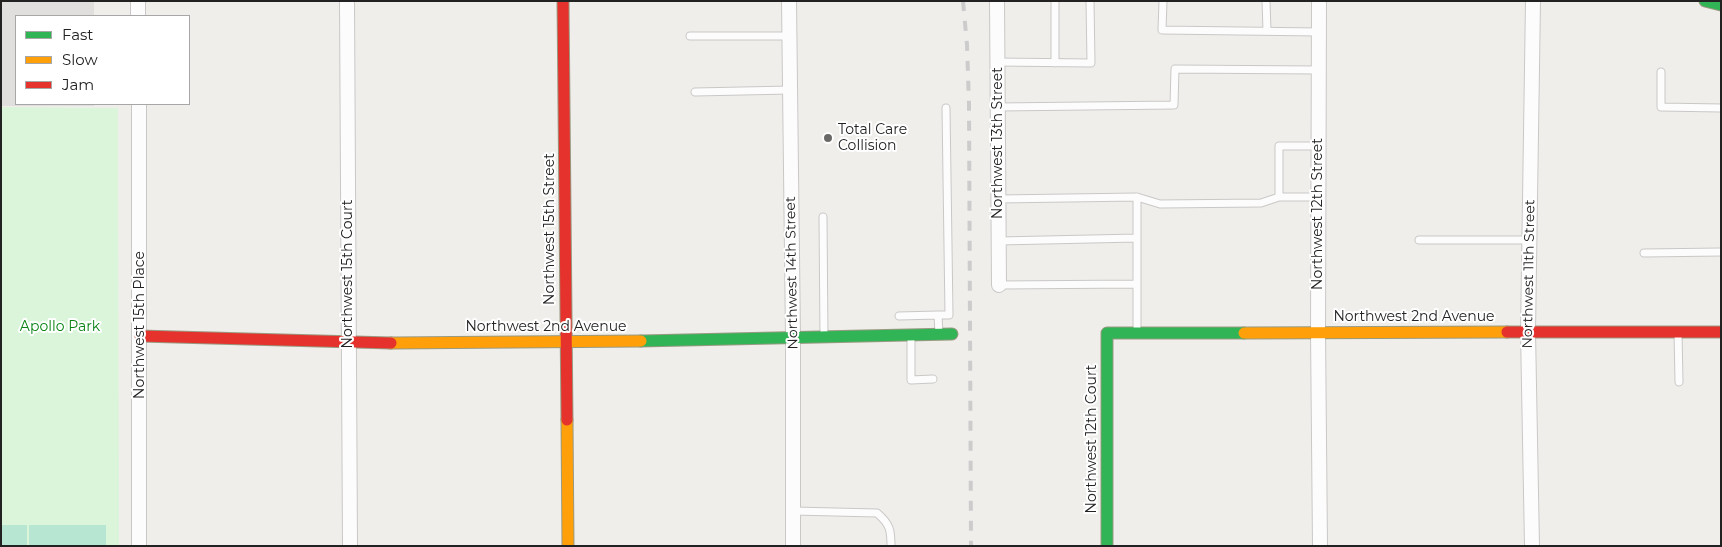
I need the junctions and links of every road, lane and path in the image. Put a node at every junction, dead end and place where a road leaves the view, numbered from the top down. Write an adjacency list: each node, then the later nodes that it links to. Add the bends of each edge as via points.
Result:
1 (138, 1): 14 (street)
2 (347, 1): 57 (street, Northwest 15th Court)
3 (563, 1): 58 (street, Northwest 15th Street)
4 (789, 1): 18 (street, Northwest 14th Street)
5 (997, 1): 19 (street, Northwest 13th Street)
6 (1055, 1): 20 (lane)
7 (1090, 1): 20 (lane, via 1091,63)
8 (1163, 1): 15 (lane, via 1162,30)
9 (1266, 1): 15 (lane)
10 (1319, 1): 16 (street, Northwest 12th Street)
11 (1533, 1): 37 (street, Northwest 11th Street)
12 (1705, 1): 13 (street)
13 (1721, 6)
14 (138, 15)
15 (1266, 31): 16 (lane)
16 (1318, 32): 21 (street, Northwest 12th Street)
17 (690, 36): 18 (lane)
18 (789, 36): 23 (street, Northwest 14th Street)
19 (997, 62): 20 (lane); 26 (street, Northwest 13th Street)
20 (1055, 62)
21 (1318, 70): 26 (lane, via 1175,69 1174,105); 29 (street, Northwest 12th Street)
22 (1661, 72): 28 (lane, via 1661,107)
23 (790, 90): 24 (lane); 56 (street, Northwest 14th Street)
24 (695, 92)
25 (139, 105): 54 (street, Northwest 15th Place)
26 (998, 107): 33 (street, Northwest 13th Street)
27 (946, 108): 43 (lane, via 949,315)
28 (1721, 108)
29 (1318, 146): 31 (lane, via 1279,146); 32 (street, Northwest 12th Street)
30 (1137, 196): 31 (lane, via 1160,204 1261,203); 33 (lane); 35 (lane)
31 (1279, 197): 32 (lane)
32 (1318, 197): 46 (street, Northwest 12th Street)
33 (998, 199): 38 (street, Northwest 13th Street)
34 (823, 217): 55 (lane)
35 (1137, 238): 38 (lane); 41 (lane)
36 (1419, 240): 37 (lane)
37 (1530, 240): 47 (street, Northwest 11th Street)
38 (999, 241): 42 (street, Northwest 13th Street)
39 (1721, 252): 40 (lane)
40 (1644, 253)
41 (1137, 284): 42 (lane); 45 (lane)
42 (999, 285)
43 (938, 315): 44 (lane); 51 (lane)
44 (898, 316)
45 (1137, 332): 46 (street, Northwest 2nd Avenue); 50 (street, Northwest 2nd Avenue)
46 (1318, 332): 47 (street, Northwest 2nd Avenue); 68 (street, Northwest 12th Street)
47 (1528, 332): 48 (street, Northwest 2nd Avenue); 69 (street, Northwest 11th Street)
48 (1678, 332): 49 (street, Northwest 2nd Avenue); 60 (lane)
49 (1721, 332)
50 (1107, 333): 67 (street, Northwest 12th Court)
51 (939, 334): 52 (street, Northwest 2nd Avenue); 53 (street, Northwest 2nd Avenue)
52 (952, 334)
53 (911, 335): 55 (street, Northwest 2nd Avenue); 59 (lane, via 911,380)
54 (140, 336): 57 (street, Northwest 2nd Avenue); 62 (street, Northwest 15th Place)
55 (824, 337): 56 (street, Northwest 2nd Avenue)
56 (793, 338): 58 (street, Northwest 2nd Avenue); 61 (street, Northwest 14th Street)
57 (349, 342): 58 (street, Northwest 2nd Avenue); 63 (street, Northwest 15th Court)
58 (566, 343): 64 (street, Northwest 15th Street)
59 (933, 380)
60 (1679, 382)
61 (793, 511): 65 (street, Northwest 14th Street); 66 (lane, via 878,513 891,529)
62 (139, 546)
63 (350, 546)
64 (568, 546)
65 (793, 546)
66 (891, 546)
67 (1108, 546)
68 (1320, 546)
69 (1532, 546)

